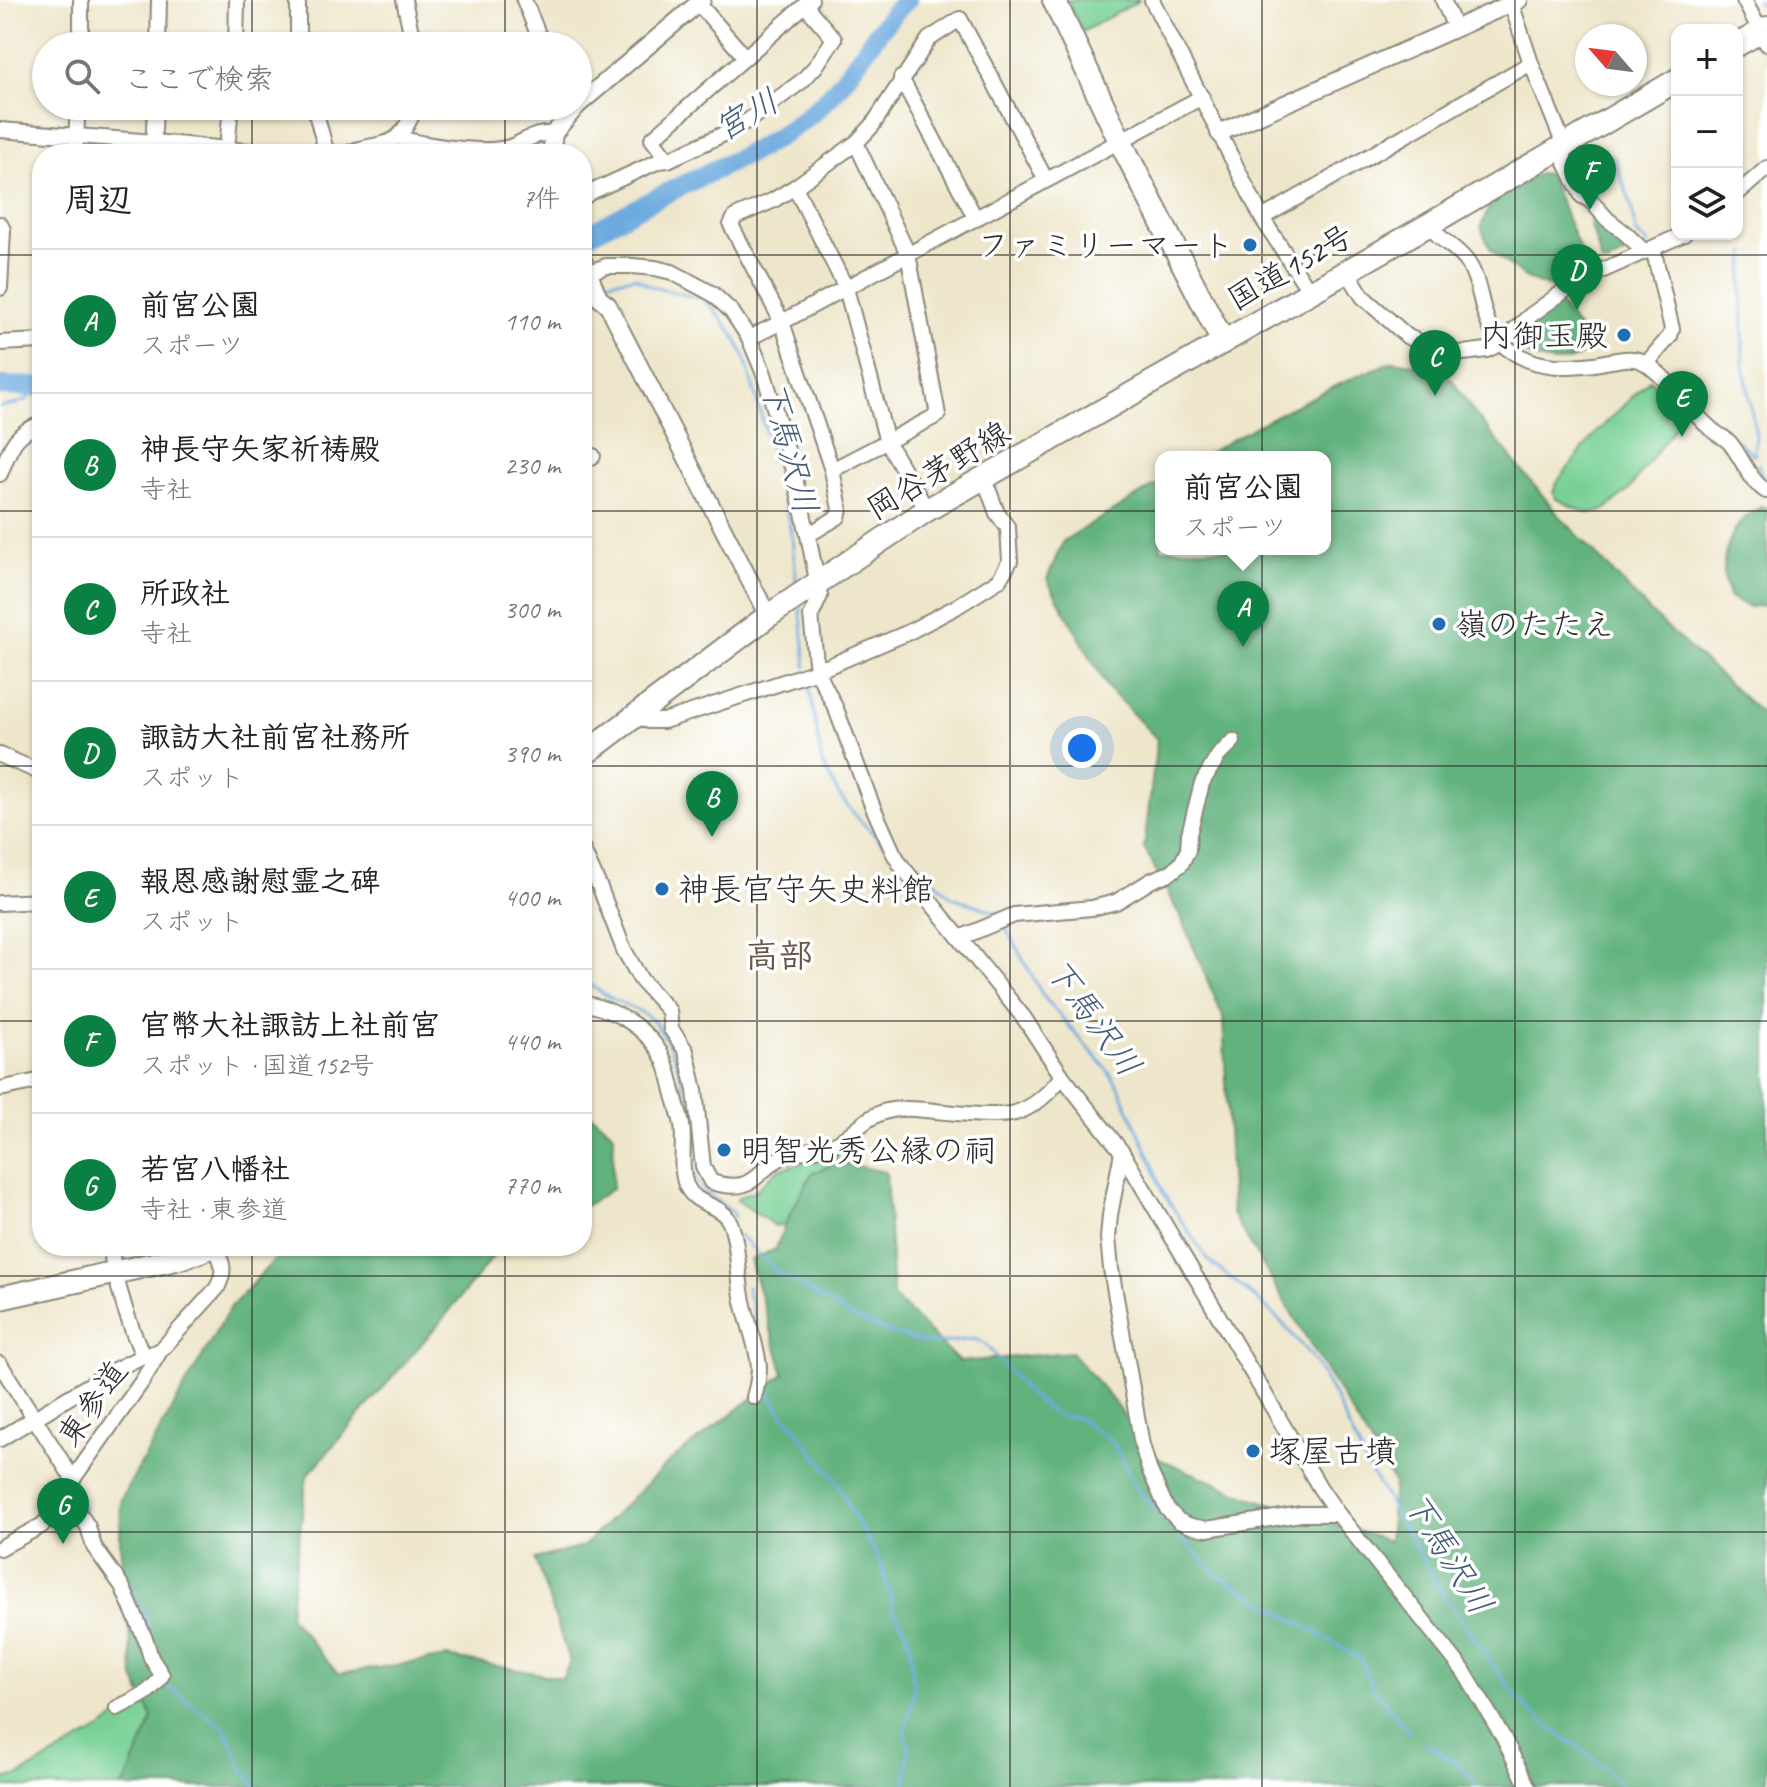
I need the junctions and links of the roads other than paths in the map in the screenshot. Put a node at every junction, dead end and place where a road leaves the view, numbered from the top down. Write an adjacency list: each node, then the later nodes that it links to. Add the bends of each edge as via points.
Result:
1 (81, 0): 15 (street)
2 (159, 0): 16 (street)
3 (237, 0): 17 (street)
4 (298, 0): 18 (street)
5 (404, 0): 19 (street)
6 (524, 0): 20 (street)
7 (1054, 0): 40 (main road, 国道152号)
8 (1152, 0): 28 (street)
9 (1443, 0): 14 (street)
10 (1744, 0): 21 (street)
11 (700, 1): 23 (street); 27 (street)
12 (1514, 1): 14 (street); 24 (street)
13 (808, 3): 23 (street); 52 (street, via 834,39 815,67 749,120)
14 (1455, 28): 37 (street)
15 (81, 32)
16 (158, 32)
17 (236, 32)
18 (298, 32)
19 (411, 32)
20 (537, 32)
21 (1764, 35): 22 (main road)
22 (1743, 43)
23 (745, 57): 52 (street, via 652,139)
24 (1531, 63): 51 (street); 58 (street)
25 (901, 78): 41 (street); 54 (street, via 929,39 960,19); 59 (street)
26 (1671, 83): 51 (main road, 国道152号)
27 (592, 92)
28 (1202, 97): 37 (street); 40 (street)
29 (78, 120): 38 (street)
30 (154, 120): 44 (street)
31 (230, 120): 45 (street)
32 (318, 120): 46 (street)
33 (409, 120): 39 (street)
34 (564, 120): 36 (street)
35 (0, 130): 38 (street)
36 (554, 133): 49 (street); 50 (street)
37 (1219, 133): 58 (street)
38 (77, 136): 42 (street); 43 (street)
39 (399, 138): 47 (street); 48 (street)
40 (1120, 141): 54 (street); 74 (main road, 国道152号)
41 (856, 143): 55 (street); 64 (street)
42 (76, 144)
43 (128, 144)
44 (153, 144)
45 (227, 144)
46 (324, 144)
47 (385, 144)
48 (425, 144)
49 (518, 144)
50 (552, 144)
51 (1561, 146): 61 (main road, 国道152号); 63 (street, via 1582,196)
52 (668, 160): 57 (street)
53 (1767, 168): 56 (street)
54 (1046, 180): 59 (street)
55 (795, 187): 69 (street); 71 (street, via 735,217 731,225)
56 (1743, 189)
57 (592, 192)
58 (1262, 218): 70 (street)
59 (976, 219): 64 (street)
60 (0, 224): 68 (street)
61 (1430, 224): 66 (main road, 国道152号); 76 (street, via 1467,261)
62 (1671, 240): 63 (street)
63 (1649, 250): 76 (street, via 1567,289); 77 (street, via 1672,329)
64 (908, 254): 69 (street); 79 (street, via 938,415)
65 (592, 271): 72 (street, via 632,266 672,272 713,294)
66 (1347, 271): 70 (main road, 国道152号); 76 (street, via 1363,297 1408,337 1446,352 1487,350)
67 (592, 282): 87 (street)
68 (0, 288)
69 (846, 288): 71 (street); 79 (street)
70 (1310, 292): 74 (main road, 国道152号)
71 (782, 322): 72 (street); 80 (street)
72 (749, 338): 85 (street, via 764,374)
73 (32, 341): 75 (street)
74 (1223, 342): 82 (main road, 岡谷茅野線)
75 (0, 343)
76 (1499, 344): 77 (street, via 1543,365 1634,358)
77 (1647, 363): 83 (street, via 1712,431 1728,440)
78 (32, 427): 81 (street, via 14,440)
79 (887, 442): 80 (street); 84 (street)
80 (832, 470): 85 (street, via 838,517)
81 (0, 474)
82 (984, 478): 84 (main road, 岡谷茅野線); 88 (street, via 1008,528 1010,561 999,580 907,633)
83 (1766, 491)
84 (927, 510): 86 (main road, 岡谷茅野線)
85 (808, 535): 86 (street)
86 (803, 592): 87 (main road, 岡谷茅野線); 88 (street, via 820,596 811,616)
87 (768, 616): 89 (main road, 岡谷茅野線)
88 (810, 673): 89 (street, via 664,721); 97 (street, via 836,709 900,864)
89 (636, 715): 91 (main road, 岡谷茅野線)
90 (1233, 741): 97 (street, via 1202,783 1188,850 1170,873 1116,902 1014,915)
91 (592, 748)
92 (0, 755): 93 (street)
93 (32, 769)
94 (592, 870): 99 (street, via 624,950 641,980 669,1011)
95 (32, 901): 96 (street)
96 (0, 903)
97 (960, 938): 100 (street)
98 (592, 1006): 99 (street)
99 (663, 1035): 104 (street, via 686,1051); 104 (street, via 664,1061 682,1126 686,1186)
100 (1062, 1076): 103 (street); 104 (street, via 1051,1092 1014,1113 893,1109 821,1149 787,1155 756,1180)
101 (32, 1082): 102 (street)
102 (0, 1089)
103 (1122, 1152): 117 (street); 117 (street, via 1109,1227 1111,1269 1142,1445 1167,1509 1179,1521 1207,1529 1301,1514)
104 (704, 1191): 113 (street, via 730,1221 759,1370)
105 (112, 1256): 108 (street)
106 (185, 1256): 108 (main road)
107 (219, 1256): 110 (street, 東参道, via 223,1276 217,1288)
108 (115, 1274): 109 (main road); 111 (street)
109 (0, 1298)
110 (160, 1351): 111 (street); 116 (street, 東参道)
111 (143, 1356): 114 (street)
112 (0, 1364): 114 (street)
113 (754, 1397)
114 (35, 1417): 115 (street); 116 (street)
115 (0, 1439)
116 (70, 1486): 118 (street, 東参道, via 49,1520); 119 (street, via 94,1547 122,1586 162,1675 148,1692)
117 (1338, 1514): 120 (street, via 1463,1670)
118 (0, 1548)
119 (117, 1708)
120 (1528, 1787)

